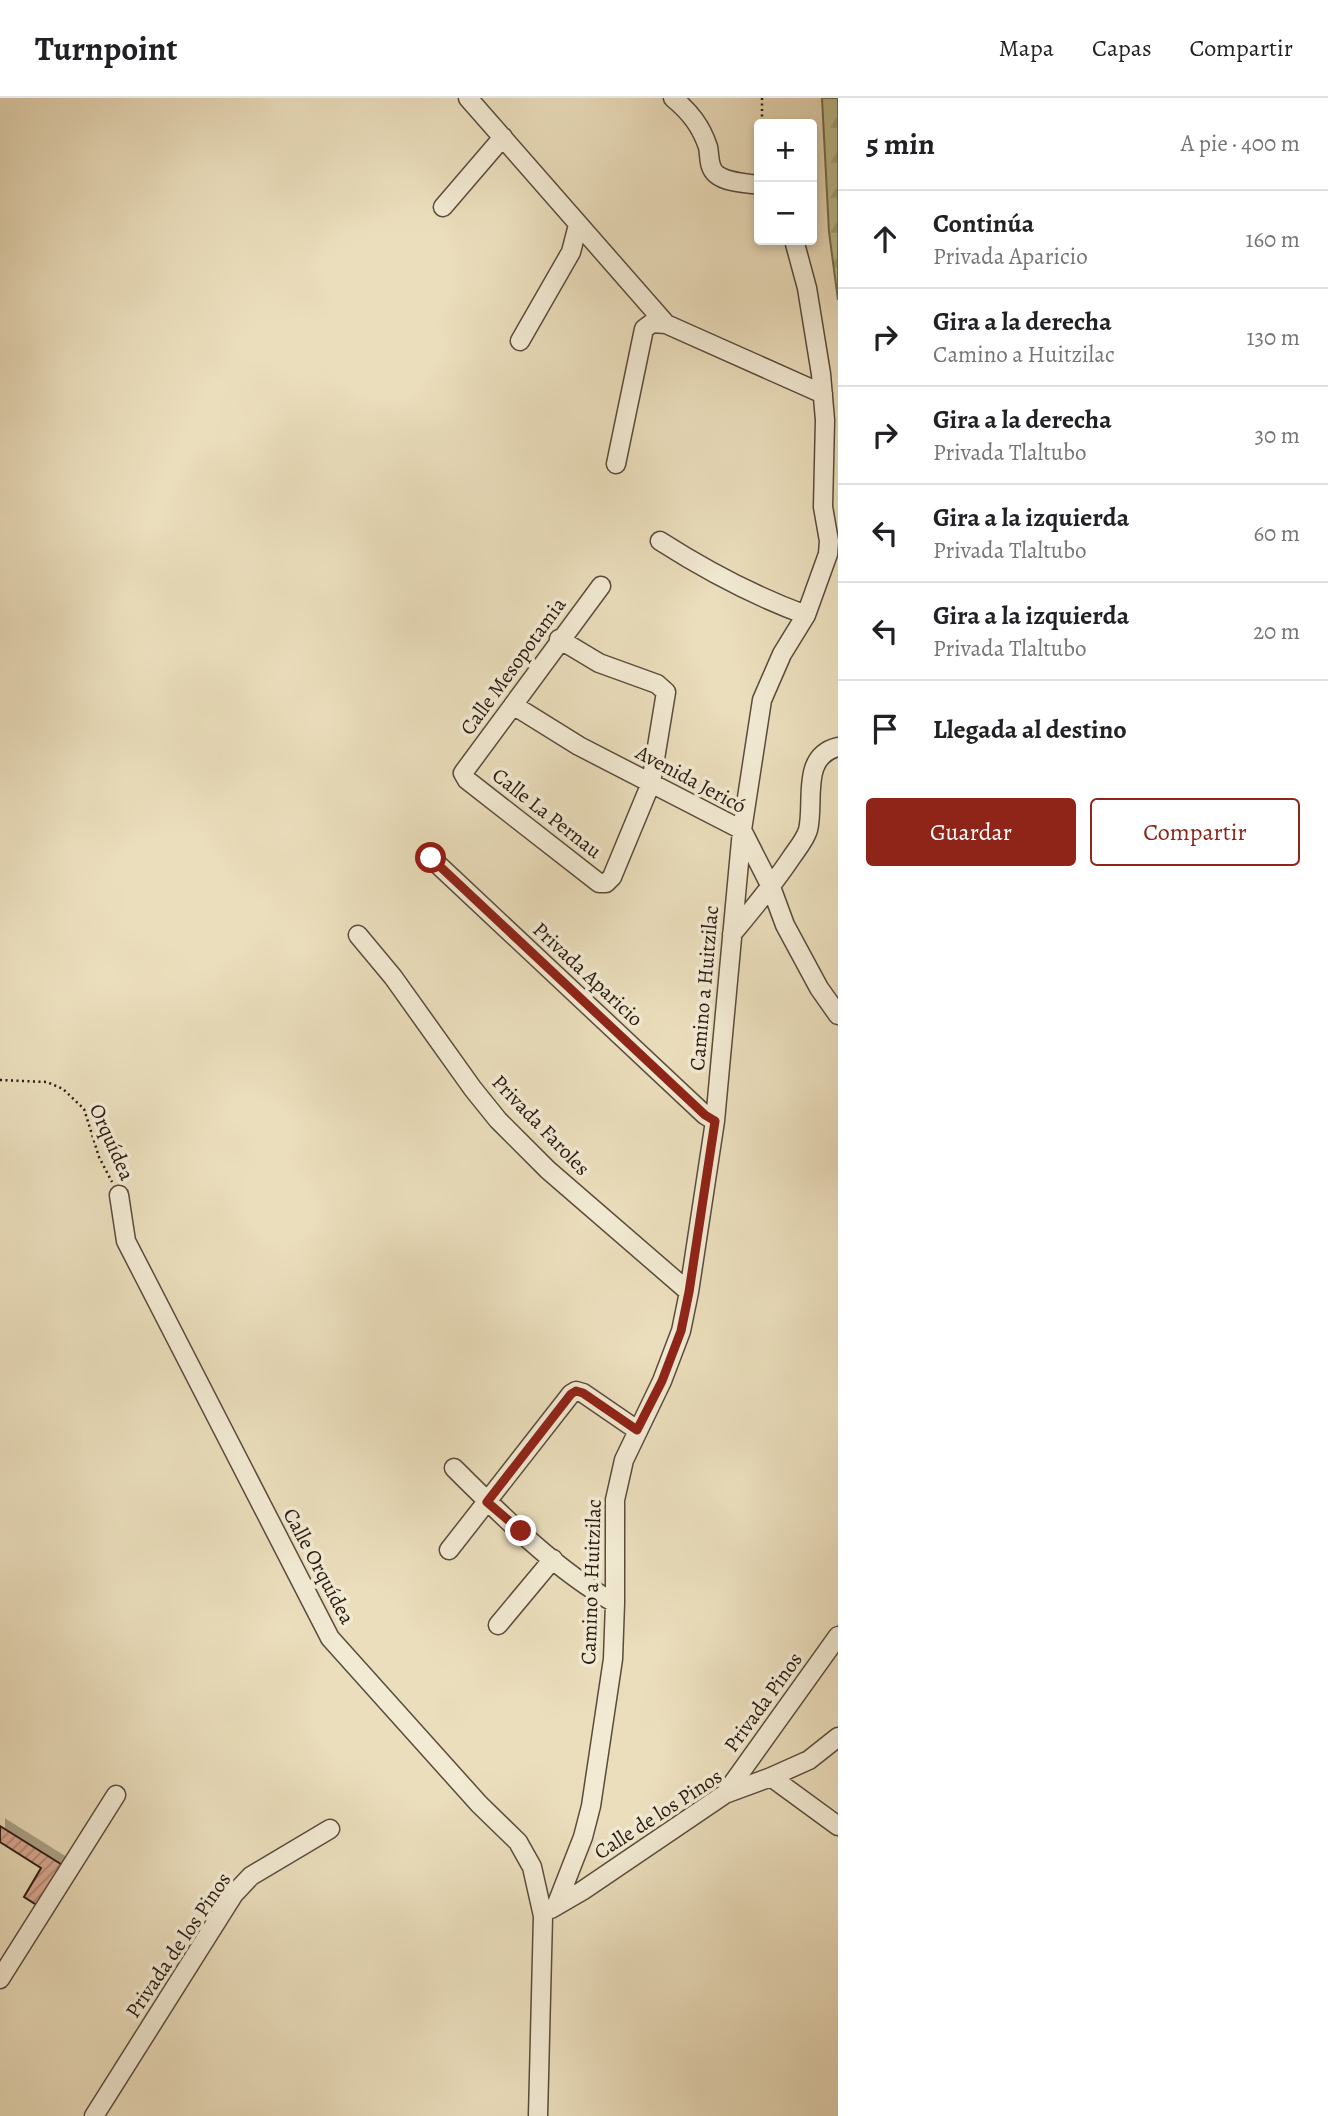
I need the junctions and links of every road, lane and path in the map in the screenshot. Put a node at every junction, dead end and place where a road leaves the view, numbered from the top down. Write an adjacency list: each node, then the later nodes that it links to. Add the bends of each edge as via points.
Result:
1 (468, 98): 5 (street)
2 (673, 98): 6 (street, via 696,121 716,174)
3 (762, 98): 4 (path)
4 (762, 119)
5 (503, 137): 7 (street); 8 (street)
6 (754, 183)
7 (443, 207)
8 (578, 225): 10 (street); 11 (street, via 571,252)
9 (795, 245): 12 (street, Camino a Huitzilac, via 807,288)
10 (666, 324): 12 (street); 13 (street, via 652,323 644,329)
11 (520, 341)
12 (822, 394): 16 (street, Camino a Huitzilac, via 823,507 829,541)
13 (617, 464)
14 (660, 541): 16 (street, via 751,593)
15 (601, 586): 17 (street, Calle Mesopotamia)
16 (806, 615): 22 (street, Camino a Huitzilac, via 762,700)
17 (559, 639): 18 (street, Calle Mesopotamia); 21 (street, via 599,663 663,688 666,698)
18 (513, 705): 20 (street, Calle Mesopotamia); 21 (street, Avenida Jericó)
19 (838, 747): 24 (street, via 822,754 815,764 803,840)
20 (463, 773): 21 (street, Calle La Pernau, via 599,883 612,877)
21 (651, 783): 22 (street, Avenida Jericó)
22 (742, 830): 24 (street, Avenida Jericó); 25 (street, Camino a Huitzilac)
23 (431, 858): 29 (street, Privada Aparicio)
24 (771, 887): 25 (street); 27 (street, Avenida Jericó, via 785,925)
25 (732, 934): 29 (street, Camino a Huitzilac)
26 (358, 935): 31 (street, Privada Faroles, via 498,1120 548,1170)
27 (838, 1015)
28 (0, 1080): 30 (path, Orquídea, via 47,1082 64,1090 84,1109 99,1157)
29 (715, 1121): 31 (street, Camino a Huitzilac)
30 (119, 1195): 46 (street, Calle Orquídea, via 126,1241 330,1638 478,1804 518,1842)
31 (689, 1292): 32 (street, Camino a Huitzilac, via 681,1331)
32 (637, 1430): 34 (street, via 576,1391); 37 (street, Camino a Huitzilac, via 615,1500)
33 (454, 1468): 34 (street)
34 (487, 1502): 35 (street); 36 (street)
35 (449, 1549)
36 (553, 1559): 37 (street, via 592,1591); 38 (street)
37 (615, 1602): 46 (street, Camino a Huitzilac, via 613,1659 591,1805 583,1837)
38 (498, 1625)
39 (838, 1636): 42 (street, Privada Pinos)
40 (838, 1737): 41 (street, Calle de los Pinos, via 809,1760)
41 (771, 1777): 42 (street, Calle de los Pinos); 44 (street)
42 (725, 1794): 46 (street, Calle de los Pinos)
43 (116, 1796): 47 (street)
44 (838, 1825)
45 (330, 1829): 48 (street, Privada de los Pinos, via 251,1876 234,1894)
46 (549, 1911): 49 (street)
47 (0, 1979)
48 (94, 2116)
49 (538, 2116)

